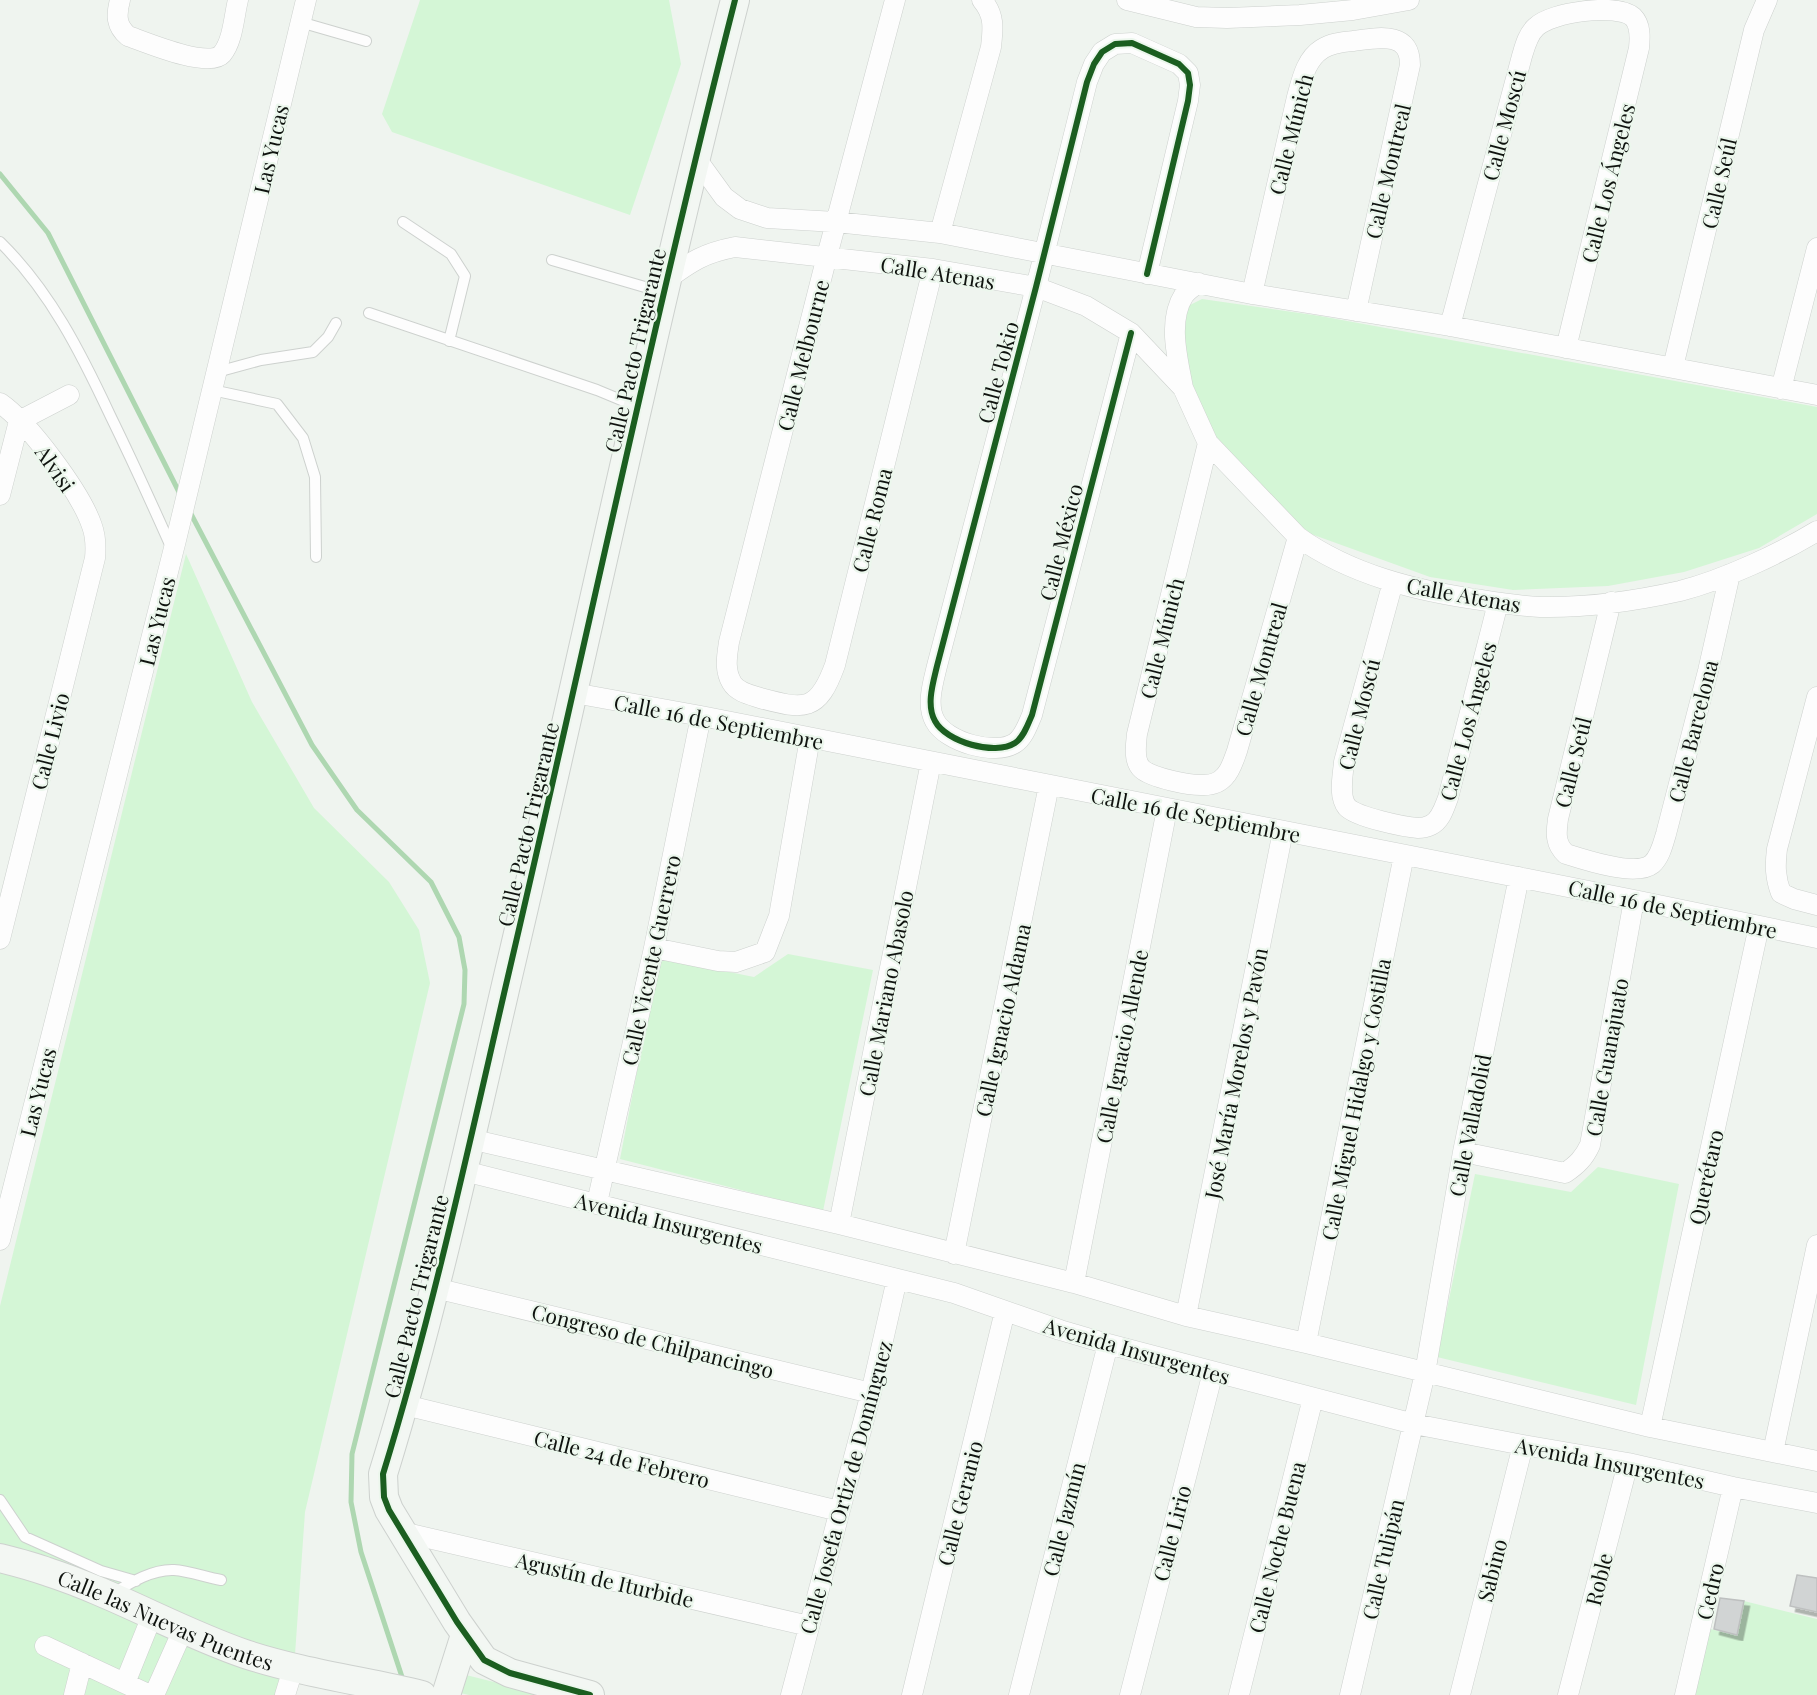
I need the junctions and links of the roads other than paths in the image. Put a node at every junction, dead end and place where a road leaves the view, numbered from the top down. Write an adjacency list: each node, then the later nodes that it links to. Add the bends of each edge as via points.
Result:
1 (120, 0): 2 (street, via 117,19 128,36 211,60 220,56 227,44)
2 (238, 0)
3 (306, 0): 13 (street, Las Yucas)
4 (735, 0): 16 (street, Calle Pacto Trigarante)
5 (982, 0): 19 (street, via 994,24 991,47)
6 (1127, 0): 11 (street, via 1196,17)
7 (1409, 0): 10 (street)
8 (1767, 0): 38 (street, Calle Seúl, via 1754,30)
9 (894, 4): 18 (street, Calle Melbourne)
10 (1354, 5): 11 (street, via 1300,15)
11 (1229, 9)
12 (1634, 18): 34 (street, Calle Moscú, via 1607,9 1556,16 1535,27 1522,56); 37 (street, Calle Los Ángeles, via 1640,32 1639,48)
13 (300, 22): 15 (lane); 39 (street, Las Yucas)
14 (1392, 38): 30 (street, Calle Múnich, via 1333,44 1310,59 1297,97); 31 (street, Calle Montreal, via 1410,54 1410,65)
15 (366, 41)
16 (695, 157): 18 (street, Calle Atenas, via 724,197 740,209 768,218); 28 (street, Calle Pacto Trigarante)
17 (403, 222): 36 (lane, via 451,254 465,276)
18 (836, 222): 19 (street, Calle Atenas); 23 (street, Calle Melbourne)
19 (940, 233): 22 (street, Calle Atenas)
20 (0, 242): 52 (lane, via 40,288 67,330)
21 (1817, 248): 41 (street)
22 (1044, 254): 26 (street, Calle Atenas); 26 (street, Calle Tokio, via 1094,64 1102,52 1115,44 1132,43 1179,64 1188,73 1190,85); 29 (street, Calle Tokio)
23 (827, 256): 25 (street, Calle Atenas); 28 (street, Calle Atenas, via 735,247 691,261); 59 (street, Calle Melbourne, via 729,642 728,675 734,687)
24 (552, 260): 28 (lane)
25 (933, 269): 29 (street, Calle Atenas); 59 (street, Calle Roma, via 829,683 821,695 802,706)
26 (1147, 274): 27 (street, Calle Atenas)
27 (1198, 283): 30 (street, Calle Atenas); 40 (street, Calle Atenas, via 1185,293 1176,322)
28 (665, 286): 45 (street, Calle Pacto Trigarante)
29 (1036, 287): 35 (street, Calle Atenas, via 1086,306); 63 (street, Calle Tokio, via 932,692 934,721 943,731 958,740)
30 (1252, 294): 31 (street, Calle Atenas)
31 (1356, 311): 34 (street, Calle Atenas)
32 (369, 313): 36 (lane)
33 (336, 323): 39 (lane, via 313,352 261,360)
34 (1450, 326): 37 (street, Calle Atenas)
35 (1131, 333): 40 (street, Calle Atenas); 63 (street, Calle México, via 1032,715 1016,742)
36 (449, 341): 45 (lane)
37 (1566, 348): 38 (street, Calle Atenas)
38 (1673, 367): 41 (street, Calle Atenas)
39 (214, 381): 52 (street, Las Yucas); 53 (lane, via 277,404 303,438 315,477)
40 (1183, 388): 47 (street, Calle Atenas)
41 (1781, 389): 42 (street, Calle Atenas)
42 (1817, 395)
43 (69, 396): 46 (street)
44 (0, 403): 46 (street, Alvisi)
45 (638, 407): 58 (street, Calle Pacto Trigarante)
46 (19, 421): 48 (street); 51 (street, Alvisi, via 60,469 92,525)
47 (1208, 443): 50 (street, Calle Atenas); 66 (street, Calle Múnich, via 1136,746 1140,768 1151,775)
48 (0, 495)
49 (1817, 531): 54 (street, Calle Atenas)
50 (1298, 537): 55 (street, Calle Atenas, via 1340,562); 66 (street, Calle Montreal, via 1237,751 1226,776)
51 (96, 543): 77 (street, Calle Livio)
52 (175, 546): 85 (street, Las Yucas)
53 (315, 557)
54 (1730, 574): 56 (street, Calle Atenas, via 1683,590); 71 (street, Calle Barcelona, via 1666,834 1653,863)
55 (1393, 582): 57 (street, Calle Atenas); 68 (street, Calle Moscú, via 1344,762 1342,793 1346,806 1356,814)
56 (1611, 602): 57 (street, Calle Atenas, via 1539,607); 71 (street, Calle Seúl, via 1556,834 1559,848 1566,854)
57 (1498, 603): 68 (street, Calle Los Ángeles, via 1448,798 1437,821)
58 (574, 693): 61 (street, Calle 16 de Septiembre); 79 (street, Calle Pacto Trigarante)
59 (750, 695)
60 (1817, 697): 74 (street, via 1775,863 1781,892)
61 (700, 716): 62 (street, Calle 16 de Septiembre); 78 (street, Calle Vicente Guerrero)
62 (810, 738): 64 (street, Calle 16 de Septiembre); 78 (street, via 779,916 765,952 736,962 718,962)
63 (1004, 748)
64 (931, 762): 65 (street, Calle 16 de Septiembre); 84 (street, Calle Mariano Abasolo)
65 (1049, 785): 67 (street, Calle 16 de Septiembre); 87 (street, Calle Ignacio Aldama)
66 (1204, 785)
67 (1167, 809): 69 (street, Calle 16 de Septiembre); 89 (street, Calle Ignacio Allende)
68 (1420, 829)
69 (1283, 831): 70 (street, Calle 16 de Septiembre); 92 (street, José María Morelos y Pavón)
70 (1404, 855): 72 (street, Calle 16 de Septiembre); 93 (street, Calle Miguel Hidalgo y Costilla)
71 (1632, 870)
72 (1519, 877): 73 (street, Calle 16 de Septiembre); 80 (street, Calle Valladolid)
73 (1634, 900): 75 (street, Calle 16 de Septiembre); 80 (street, Calle Guanajuato, via 1586,1155 1565,1173)
74 (1817, 905)
75 (1759, 926): 76 (street, Calle 16 de Septiembre); 101 (street, Querétaro)
76 (1817, 938)
77 (0, 939)
78 (654, 948): 81 (street, Calle Vicente Guerrero)
79 (471, 1139): 81 (street, Avenida Insurgentes); 82 (street, Calle Pacto Trigarante)
80 (1463, 1152): 96 (street, Calle Valladolid)
81 (605, 1169): 83 (street, Calle Vicente Guerrero); 84 (street, Avenida Insurgentes)
82 (464, 1171): 83 (street, Avenida Insurgentes); 90 (street, Calle Pacto Trigarante)
83 (597, 1203): 88 (street, Avenida Insurgentes)
84 (839, 1224): 87 (street, Avenida Insurgentes)
85 (0, 1240)
86 (1817, 1245): 103 (street)
87 (954, 1254): 89 (street, Avenida Insurgentes)
88 (897, 1279): 91 (street, Avenida Insurgentes); 97 (street, Calle Josefa Ortiz de Domínguez)
89 (1074, 1283): 92 (street, Avenida Insurgentes)
90 (435, 1288): 97 (street, Congreso de Chilpancingo); 99 (street, Calle Pacto Trigarante)
91 (1005, 1311): 94 (street, Avenida Insurgentes); 131 (street, Calle Geranio)
92 (1186, 1316): 93 (street, Avenida Insurgentes)
93 (1306, 1343): 96 (street, Avenida Insurgentes)
94 (1108, 1344): 95 (street, Avenida Insurgentes); 132 (street, Calle Jazmín)
95 (1213, 1372): 98 (street, Avenida Insurgentes); 133 (street, Calle Lirio)
96 (1425, 1373): 100 (street, Calle Valladolid); 101 (street, Avenida Insurgentes)
97 (871, 1393): 109 (street, Calle Josefa Ortiz de Domínguez)
98 (1313, 1398): 100 (street, Avenida Insurgentes); 134 (street, Calle Noche Buena)
99 (405, 1405): 109 (street, Calle 24 de Febrero); 110 (street, Calle Pacto Trigarante, via 382,1485)
100 (1414, 1424): 102 (street, Avenida Insurgentes); 135 (street, Calle Tulipán)
101 (1650, 1427): 103 (street, Avenida Insurgentes)
102 (1523, 1445): 105 (street, Avenida Insurgentes); 136 (street, Sabino)
103 (1773, 1452): 104 (street, Avenida Insurgentes)
104 (1817, 1461)
105 (1628, 1463): 106 (street, Avenida Insurgentes); 137 (street, Roble)
106 (1733, 1487): 108 (street, Avenida Insurgentes); 138 (street, Cedro)
107 (0, 1500): 113 (lane, via 25,1537)
108 (1817, 1503)
109 (839, 1511): 116 (street, Calle Josefa Ortiz de Domínguez)
110 (402, 1532): 116 (street, Agustín de Iturbide); 118 (street, Calle Pacto Trigarante)
111 (0, 1558): 114 (street, Calle las Nuevas Puentes)
112 (220, 1580): 113 (lane, via 174,1570)
113 (135, 1581): 114 (lane)
114 (109, 1596): 115 (street, Calle las Nuevas Puentes)
115 (152, 1616): 117 (street, Calle las Nuevas Puentes); 122 (street)
116 (809, 1626): 130 (street, Calle Josefa Ortiz de Domínguez)
117 (183, 1630): 121 (street, Calle las Nuevas Puentes, via 248,1655); 125 (street)
118 (465, 1635): 128 (street); 129 (street, Calle Pacto Trigarante, via 484,1660 494,1666)
119 (45, 1646): 120 (street)
120 (82, 1663): 122 (street); 124 (street)
121 (294, 1666): 123 (street, Calle las Nuevas Puentes); 126 (street)
122 (125, 1683): 125 (street)
123 (329, 1685): 127 (street, Calle las Nuevas Puentes, via 369,1682)
124 (74, 1695)
125 (152, 1695)
126 (285, 1695)
127 (422, 1695)
128 (446, 1695)
129 (590, 1695)
130 (790, 1695)
131 (912, 1695)
132 (1019, 1695)
133 (1130, 1695)
134 (1239, 1695)
135 (1350, 1695)
136 (1460, 1695)
137 (1568, 1695)
138 (1685, 1695)

